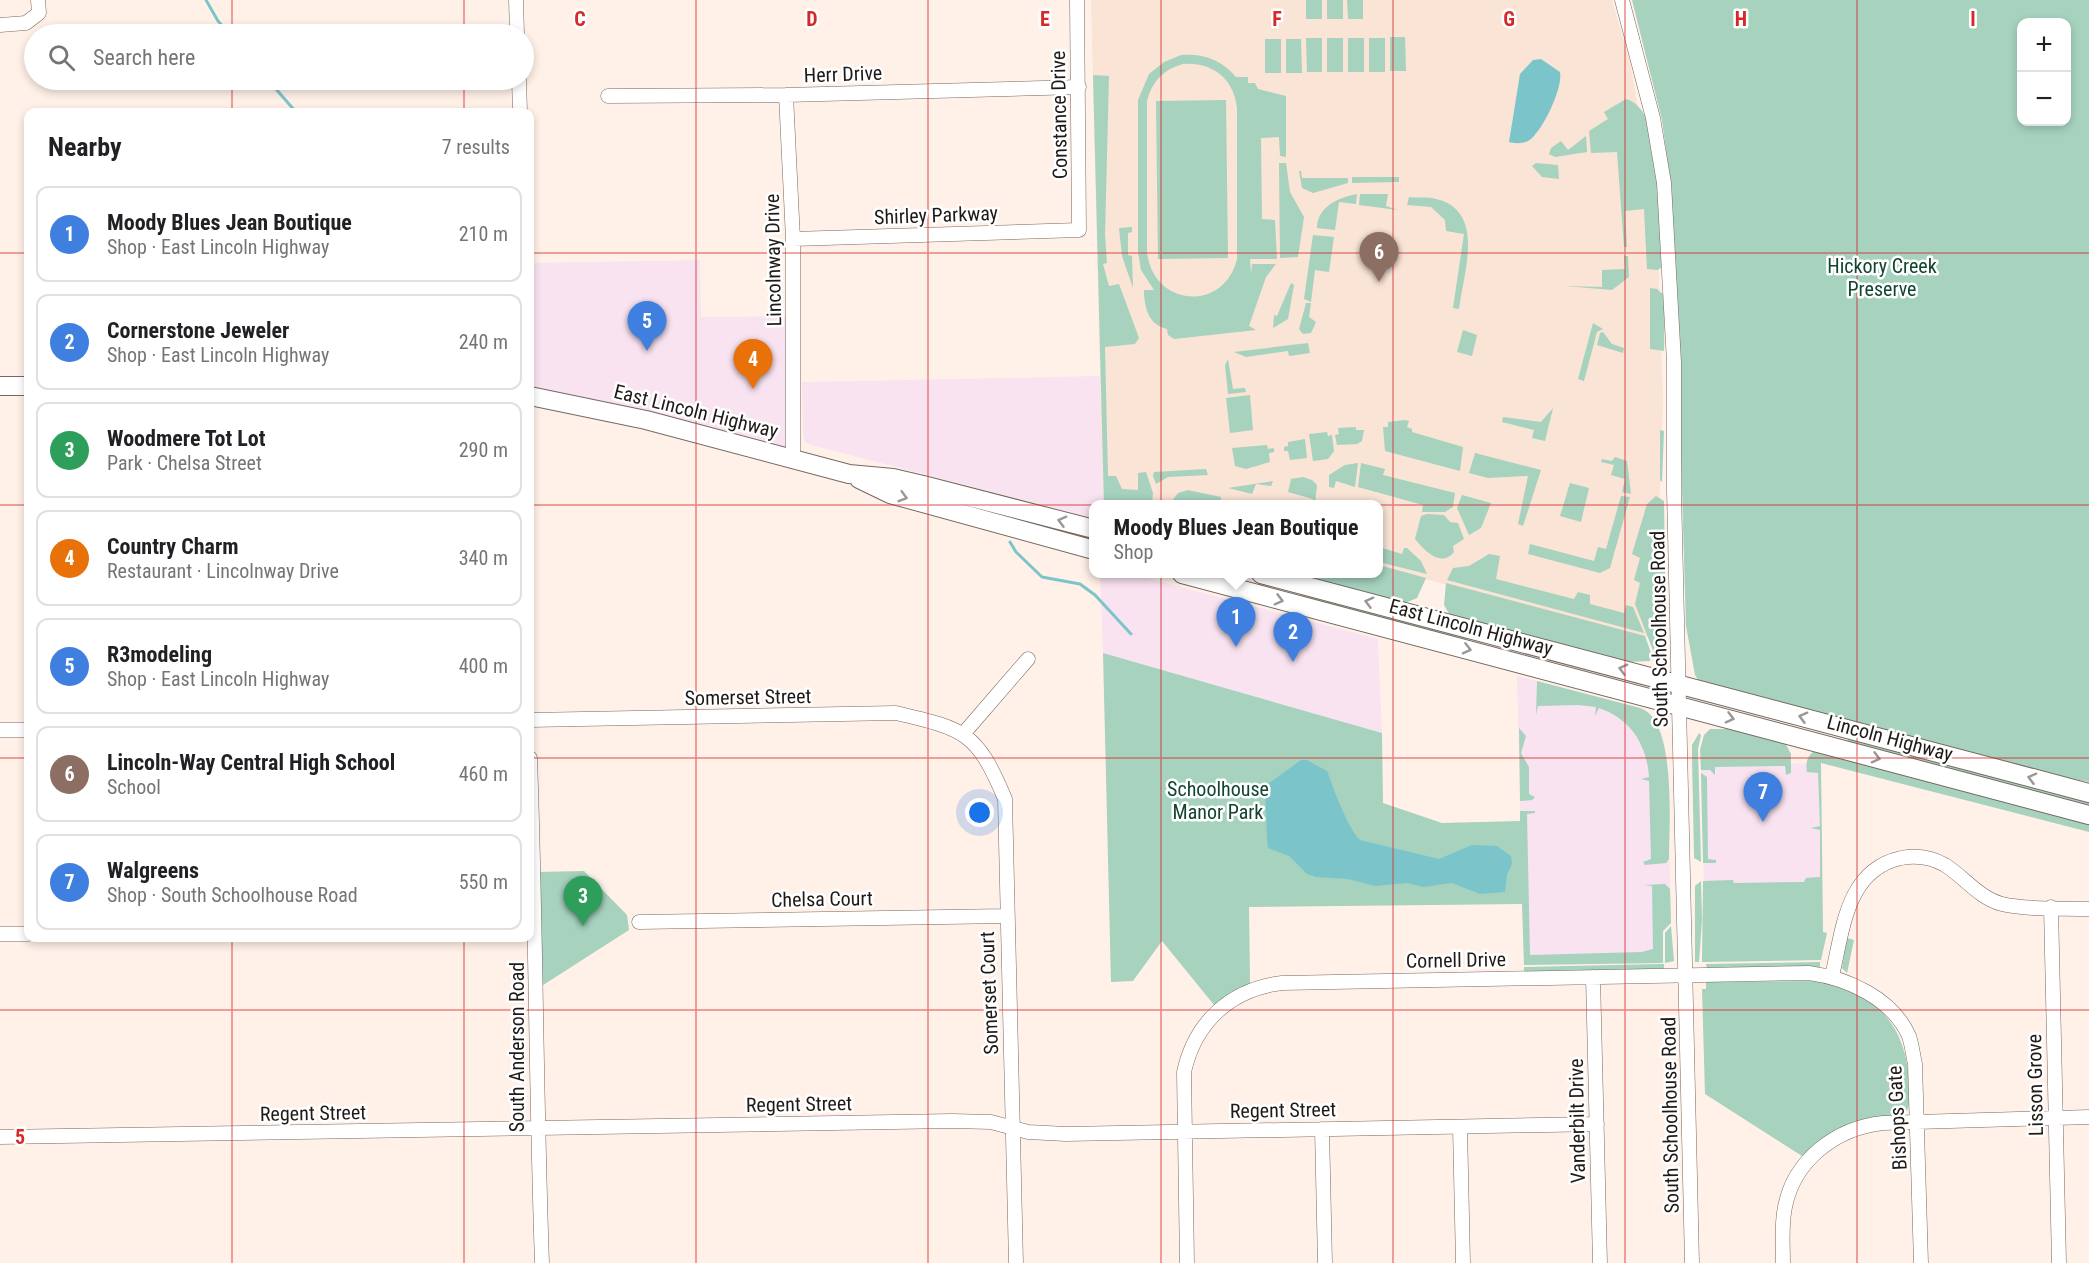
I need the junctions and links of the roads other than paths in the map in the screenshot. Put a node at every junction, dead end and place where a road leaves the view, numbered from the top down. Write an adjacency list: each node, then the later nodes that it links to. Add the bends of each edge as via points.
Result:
1 (38, 0): 6 (street, via 39,14 26,23)
2 (516, 0): 5 (street)
3 (1077, 0): 7 (street, Constance Drive)
4 (1622, 0): 24 (street, South Schoolhouse Road, via 1653,118 1664,183 1674,362)
5 (517, 24)
6 (0, 25)
7 (1079, 87): 9 (street, Herr Drive); 12 (street, Constance Drive)
8 (519, 90): 11 (street)
9 (786, 95): 10 (street, Herr Drive); 13 (street, Lincolnway Drive)
10 (608, 96)
11 (520, 108)
12 (1079, 230): 13 (street, Shirley Parkway)
13 (793, 238): 17 (street, Lincolnway Drive)
14 (0, 386): 15 (main road)
15 (24, 386)
16 (534, 397): 17 (main road, East Lincoln Highway, via 646,420)
17 (793, 459): 18 (main road, East Lincoln Highway)
18 (849, 474): 19 (main road, East Lincoln Highway, one-way to 18, via 893,478); 20 (main road, East Lincoln Highway, one-way to 20, via 890,494)
19 (1089, 528)
20 (1089, 549)
21 (1201, 578): 25 (main road, East Lincoln Highway, one-way to 25)
22 (1280, 578): 24 (main road, East Lincoln Highway, one-way to 22)
23 (1028, 659): 29 (street)
24 (1680, 684): 25 (street, South Schoolhouse Road); 30 (main road, Lincoln Highway, one-way to 24)
25 (1680, 705): 31 (main road, Lincoln Highway, one-way to 31); 39 (street, South Schoolhouse Road)
26 (534, 720): 29 (street, Somerset Street, via 896,712)
27 (0, 730): 28 (street)
28 (24, 730)
29 (964, 733): 34 (street, Somerset Court, via 989,762 1005,799)
30 (2089, 793)
31 (2089, 815)
32 (2051, 907): 33 (street); 40 (street, via 2002,904 1928,857 1886,861 1857,886 1848,906); 43 (street, Lisson Grove)
33 (2089, 909)
34 (1006, 916): 35 (street, Chelsa Court); 47 (street, Somerset Court)
35 (639, 922)
36 (0, 934): 37 (street)
37 (24, 934)
38 (533, 942): 48 (street, South Anderson Road)
39 (1686, 975): 40 (street, Cornell Drive); 41 (street, Cornell Drive); 58 (street, South Schoolhouse Road)
40 (1832, 976): 44 (street, Bishops Gate, via 1863,989 1892,1012 1908,1036 1916,1064)
41 (1593, 977): 45 (street, Vanderbilt Drive); 50 (street, Cornell Drive, via 1292,983 1250,990 1214,1014 1190,1049 1184,1072)
42 (2089, 1117): 43 (street)
43 (2054, 1118): 44 (street); 61 (street, Lisson Grove)
44 (1917, 1122): 59 (street, via 1857,1128 1816,1151 1796,1177 1785,1204); 60 (street, Bishops Gate)
45 (1597, 1124): 46 (street, Regent Street); 57 (street, Vanderbilt Drive)
46 (1460, 1127): 49 (street, Regent Street); 56 (street)
47 (1013, 1128): 48 (street, Regent Street, via 991,1122 952,1121); 50 (street, Regent Street, via 1066,1134); 53 (street, Somerset Court)
48 (537, 1129): 51 (street, Regent Street); 52 (street, South Anderson Road)
49 (1322, 1129): 50 (street, Regent Street); 55 (street)
50 (1183, 1131): 54 (street, Cornell Drive)
51 (0, 1137)
52 (542, 1263)
53 (1016, 1263)
54 (1187, 1263)
55 (1325, 1263)
56 (1463, 1263)
57 (1600, 1263)
58 (1692, 1263)
59 (1783, 1263)
60 (1921, 1263)
61 (2059, 1263)

